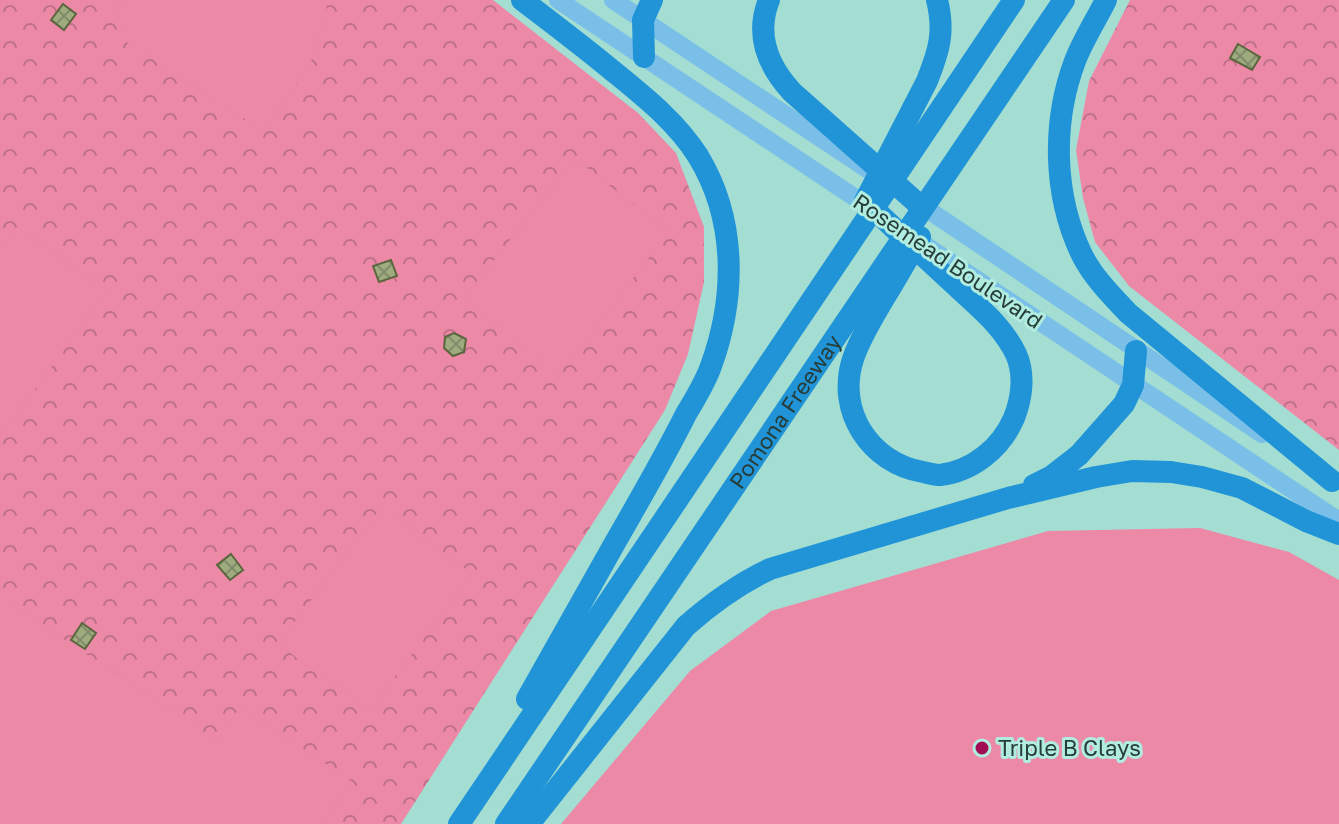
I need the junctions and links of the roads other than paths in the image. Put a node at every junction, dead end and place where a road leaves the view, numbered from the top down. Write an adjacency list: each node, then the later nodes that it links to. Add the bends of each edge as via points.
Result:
1 (522, 0): 23 (highway, via 678,129 712,184 730,273 722,332 710,368)
2 (558, 0): 10 (main road, Rosemead Boulevard)
3 (613, 0): 9 (main road)
4 (769, 0): 12 (highway, via 763,32 777,76)
5 (937, 0): 16 (highway, via 941,41 935,61)
6 (1014, 0): 16 (highway, Pomona Freeway)
7 (1064, 0): 11 (highway, Pomona Freeway)
8 (1106, 0): 19 (highway, via 1075,61 1062,108 1058,158 1065,209 1082,256 1128,313)
9 (647, 10): 10 (highway); 12 (main road)
10 (644, 57): 14 (main road, Rosemead Boulevard)
11 (1014, 74): 15 (highway, via 866,328 852,361 853,417 867,441 886,459 909,470 939,475 988,455 1008,432 1022,381 1017,356 1000,327); 24 (highway, Pomona Freeway)
12 (850, 151): 13 (highway)
13 (917, 203): 17 (main road, Rosemead Boulevard)
14 (876, 211): 15 (highway)
15 (941, 263): 18 (main road, Rosemead Boulevard)
16 (826, 279): 23 (highway, Pomona Freeway)
17 (1136, 351): 18 (highway); 19 (main road, Rosemead Boulevard)
18 (1133, 385): 20 (highway, via 1124,404 1079,455); 21 (main road, Rosemead Boulevard)
19 (1336, 483)
20 (1008, 498): 22 (highway, via 1132,471 1171,472 1242,488); 25 (highway, via 742,582 686,626)
21 (1339, 521)
22 (1339, 534)
23 (458, 824)
24 (506, 824)
25 (529, 824)

